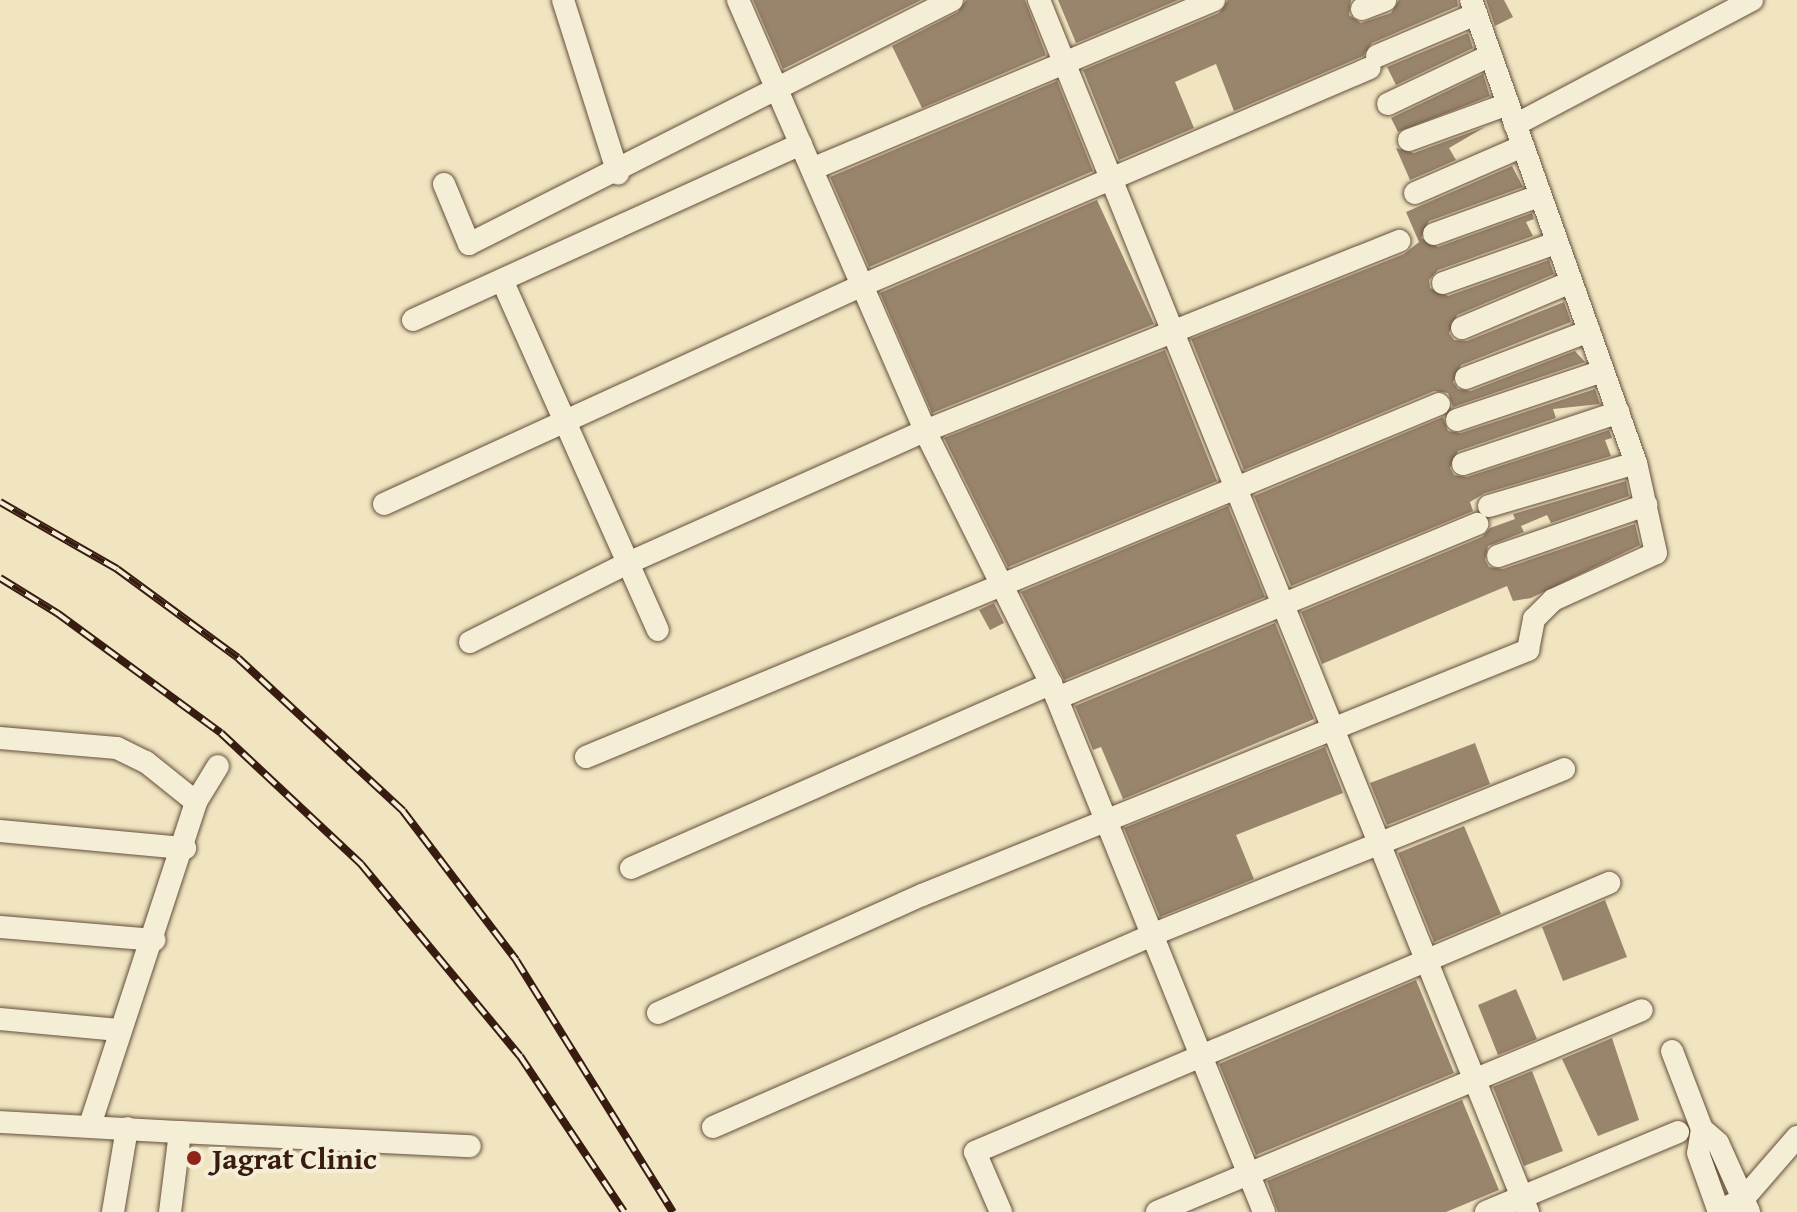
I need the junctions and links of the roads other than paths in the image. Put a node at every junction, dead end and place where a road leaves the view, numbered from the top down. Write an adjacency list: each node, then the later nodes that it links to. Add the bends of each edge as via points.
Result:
1 (563, 0): 19 (street)
2 (738, 0): 12 (street)
3 (952, 0): 12 (street)
4 (1039, 0): 11 (street)
5 (1214, 0): 11 (street)
6 (1385, 0): 9 (street)
7 (1752, 0): 14 (street)
8 (1473, 7): 10 (street); 20 (street, via 1373,62)
9 (1362, 9)
10 (1491, 55): 13 (street); 14 (street)
11 (1064, 63): 18 (street); 20 (street)
12 (778, 90): 16 (street); 19 (street)
13 (1388, 104)
14 (1511, 114): 15 (street); 17 (street)
15 (1409, 140)
16 (801, 144): 18 (street); 27 (street)
17 (1521, 147): 22 (street); 23 (street)
18 (812, 169): 30 (street)
19 (618, 173): 21 (street, via 469,244)
20 (1110, 178): 30 (street); 33 (street)
21 (444, 184)
22 (1415, 193)
23 (1539, 196): 24 (street); 26 (street)
24 (1434, 234)
25 (1399, 241): 33 (street)
26 (1556, 243): 28 (street); 29 (street)
27 (502, 280): 31 (street); 40 (street)
28 (1571, 282): 32 (street); 34 (street)
29 (1443, 283)
30 (863, 285): 40 (street); 41 (street)
31 (413, 320)
32 (1462, 328)
33 (1172, 329): 41 (street); 44 (street)
34 (1589, 331): 35 (street); 36 (street)
35 (1603, 371): 38 (street); 39 (street)
36 (1466, 378)
37 (1439, 404): 44 (street)
38 (1619, 412): 42 (street); 43 (street)
39 (1457, 420)
40 (565, 421): 45 (street); 48 (street)
41 (925, 431): 48 (street); 49 (street)
42 (1636, 463): 46 (street); 50 (street, via 1483,515)
43 (1463, 464)
44 (1237, 487): 49 (street); 50 (street)
45 (384, 504)
46 (1646, 505): 47 (street); 54 (street, via 1656,553 1553,600 1534,619 1528,650)
47 (1498, 556)
48 (628, 563): 51 (street); 52 (street)
49 (1003, 582): 53 (street); 56 (street)
50 (1284, 604): 53 (street); 54 (street)
51 (658, 630)
52 (470, 642)
53 (1054, 691): 60 (street); 64 (street)
54 (1335, 727): 60 (street); 62 (street)
55 (0, 738): 59 (street, via 117,748 146,762)
56 (586, 757)
57 (218, 766): 59 (street)
58 (1564, 769): 62 (street)
59 (196, 802): 63 (street)
60 (1107, 818): 67 (street); 71 (street)
61 (0, 831): 63 (street)
62 (1381, 841): 67 (street); 69 (street)
63 (185, 848): 68 (street)
64 (631, 868)
65 (1609, 883): 69 (street)
66 (0, 927): 68 (street)
67 (1154, 934): 75 (street); 79 (street)
68 (154, 940): 73 (street)
69 (1425, 961): 75 (street); 76 (street)
70 (1642, 1010): 76 (street)
71 (658, 1013)
72 (0, 1019): 73 (street)
73 (118, 1030): 78 (street)
74 (1672, 1051): 81 (street)
75 (1200, 1056): 86 (street); 91 (street, via 975,1152)
76 (1474, 1080): 86 (street); 87 (street)
77 (5, 1117): 78 (street)
78 (90, 1125): 80 (street)
79 (713, 1127)
80 (127, 1128): 82 (street); 89 (street)
81 (1702, 1129): 88 (street, via 1718,1143); 95 (street, via 1698,1153)
82 (180, 1132): 85 (street); 90 (street)
83 (1678, 1132): 87 (street)
84 (1797, 1137): 88 (street)
85 (470, 1146)
86 (1248, 1174): 92 (street); 93 (street)
87 (1525, 1205): 94 (street)
88 (1747, 1205): 95 (street)
89 (113, 1212)
90 (170, 1212)
91 (1001, 1212)
92 (1157, 1212)
93 (1264, 1212)
94 (1486, 1212)
95 (1718, 1212)

